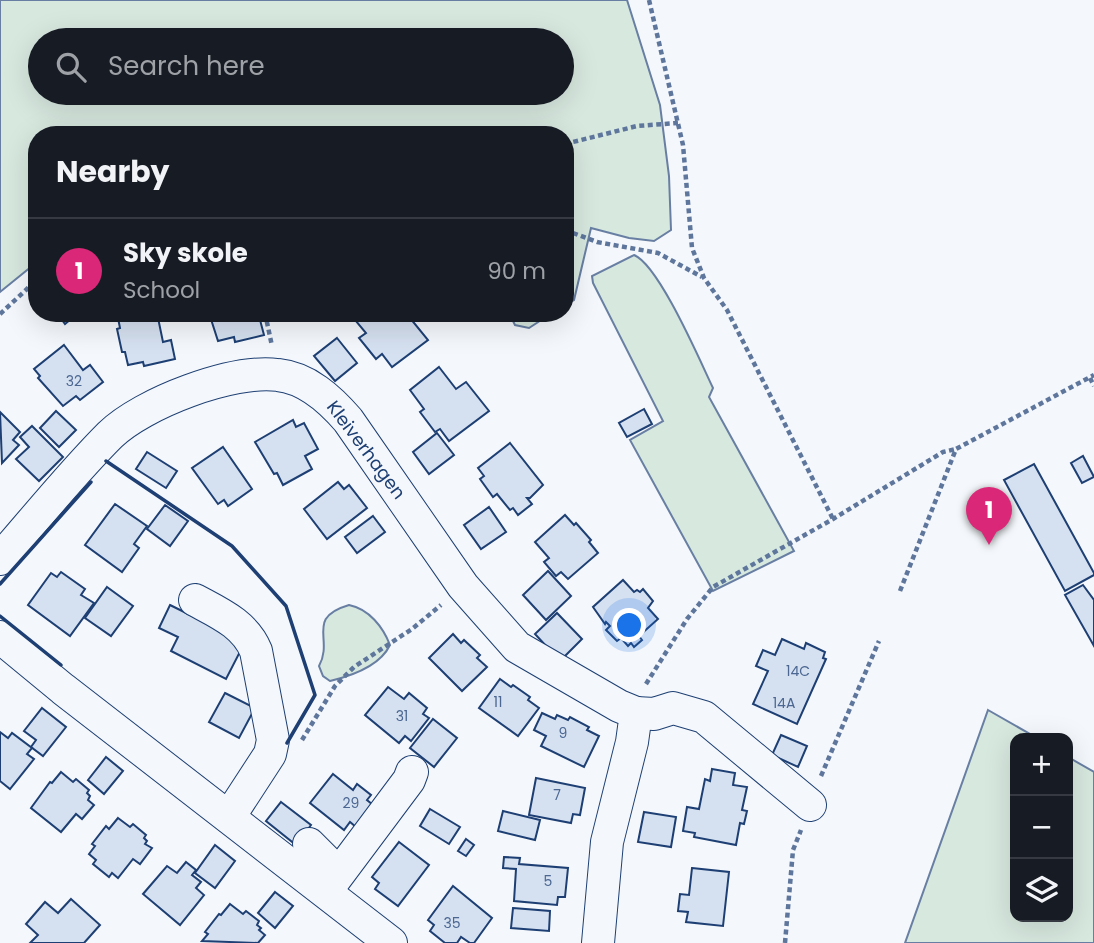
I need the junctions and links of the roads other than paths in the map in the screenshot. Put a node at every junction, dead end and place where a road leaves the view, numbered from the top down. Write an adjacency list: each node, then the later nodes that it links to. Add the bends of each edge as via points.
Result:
1 (0, 559): 4 (street, Kleiverhagen, via 111,434 138,414 218,381 278,375 329,398 463,586 517,647)
2 (195, 600): 7 (street, via 225,617 251,640 273,740 270,754)
3 (0, 637): 7 (street)
4 (636, 713): 6 (street, via 674,708 704,717); 11 (street, via 607,842)
5 (412, 772): 9 (street)
6 (810, 805)
7 (229, 817): 9 (street)
8 (309, 844): 9 (street)
9 (332, 882): 10 (street)
10 (391, 943)
11 (598, 943)

